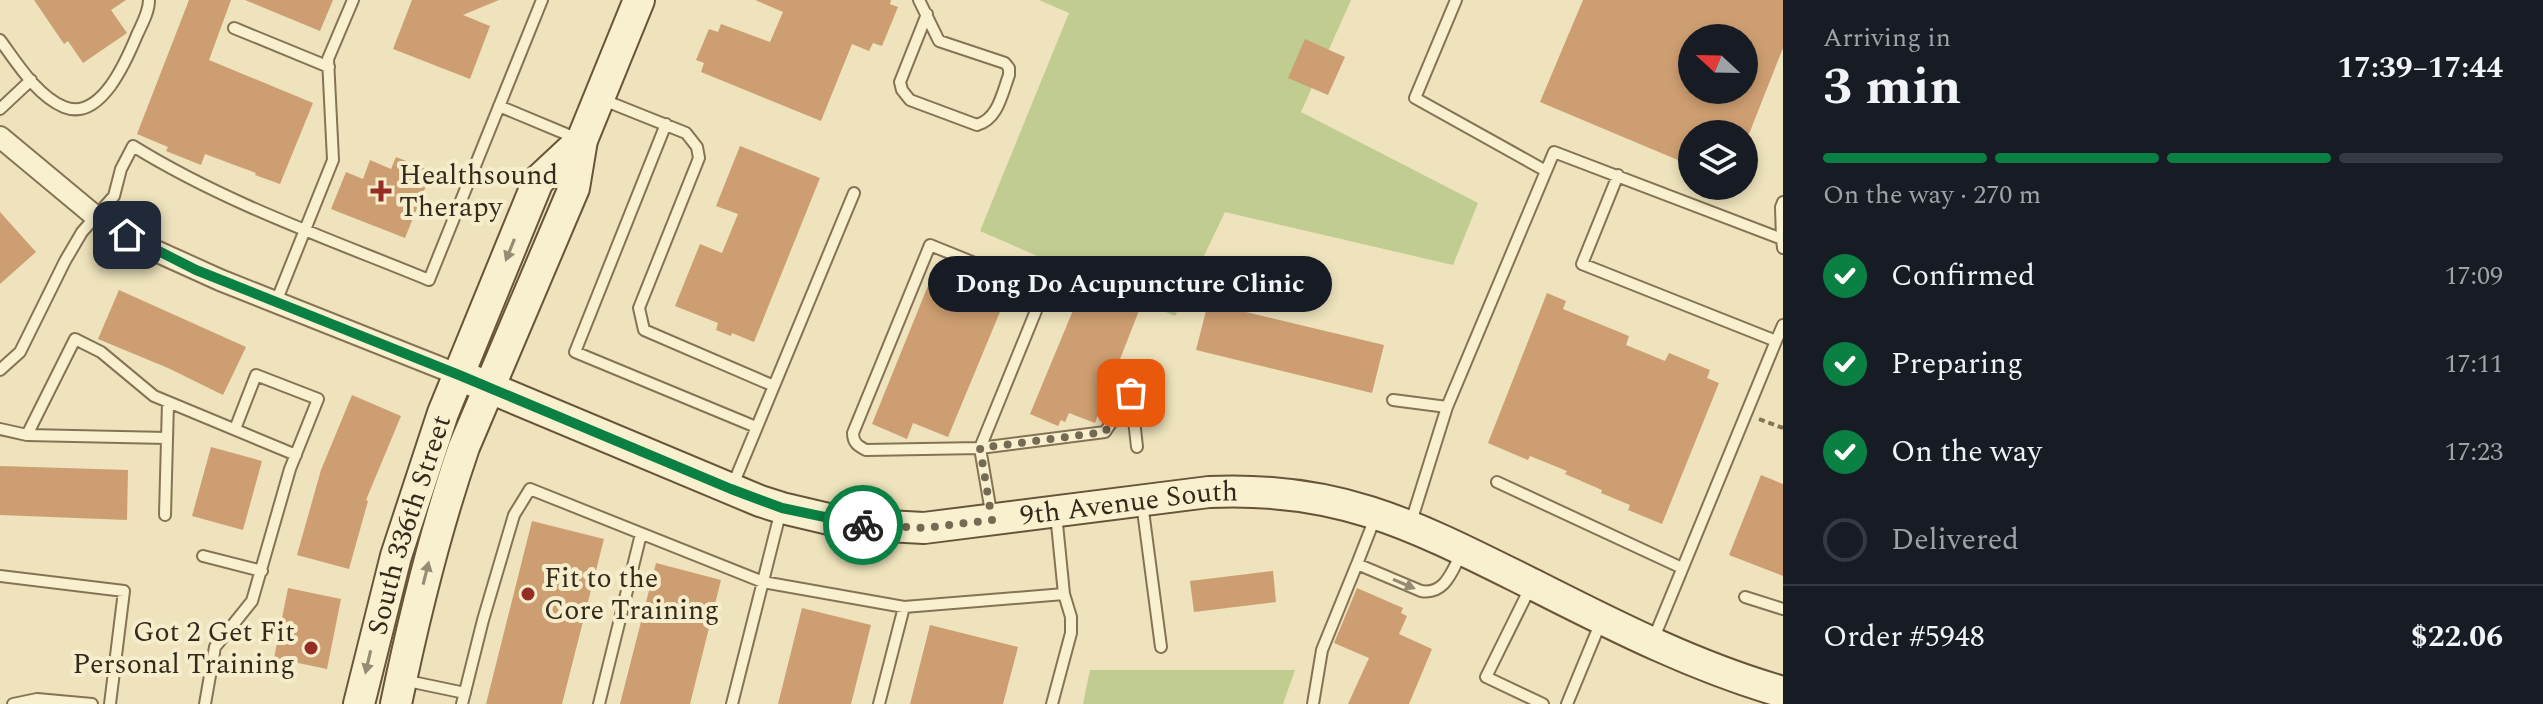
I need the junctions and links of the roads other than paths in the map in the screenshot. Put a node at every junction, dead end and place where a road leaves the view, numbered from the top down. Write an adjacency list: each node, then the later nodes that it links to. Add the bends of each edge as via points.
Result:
1 (149, 0): 11 (lane, via 123,70 103,95 72,109 48,97)
2 (353, 0): 10 (lane)
3 (542, 0): 13 (lane)
4 (639, 0): 12 (street, South 336th Street)
5 (919, 0): 7 (lane)
6 (1456, 0): 18 (lane, via 1415,98)
7 (927, 14): 7 (lane, via 900,82 902,90 910,100 977,125 987,122 1009,68 939,41)
8 (234, 28): 10 (lane)
9 (0, 40): 11 (lane)
10 (329, 67): 23 (lane, via 333,160)
11 (31, 80): 14 (lane)
12 (599, 98): 15 (lane); 17 (street, South 336th Street)
13 (499, 106): 17 (lane); 23 (lane, via 429,280)
14 (0, 109)
15 (666, 124): 31 (lane, via 692,139 699,158 639,308 644,330); 36 (lane, via 575,352)
16 (0, 137): 22 (street, 9th Avenue South)
17 (582, 140): 30 (street, South 336th Street, one-way to 30, via 538,181); 32 (street, South 336th Street, via 574,188)
18 (1546, 171): 19 (lane, via 1554,152); 35 (lane)
19 (1618, 175): 24 (lane); 28 (lane, via 1582,264)
20 (854, 193): 31 (lane)
21 (1783, 202): 24 (lane)
22 (95, 216): 23 (lane, via 114,196 133,146 215,191); 26 (street, 9th Avenue South, via 171,259); 29 (lane, via 65,261 20,352)
23 (305, 230): 26 (lane)
24 (1782, 239): 25 (lane)
25 (1783, 248)
26 (276, 302): 30 (street, 9th Avenue South)
27 (1783, 325): 28 (lane)
28 (1776, 341): 57 (lane)
29 (0, 370)
30 (459, 375): 32 (street, 9th Avenue South); 76 (street, South 336th Street, one-way to 76, via 396,556)
31 (774, 386): 36 (lane)
32 (490, 389): 45 (street, 9th Avenue South); 69 (street, South 336th Street, one-way to 32, via 435,537 464,447)
33 (1393, 400): 35 (lane)
34 (168, 402): 38 (lane); 39 (lane, via 75,339); 40 (lane)
35 (1447, 407): 52 (lane)
36 (756, 427): 45 (lane)
37 (0, 429): 39 (lane)
38 (235, 429): 43 (lane); 43 (lane, via 256,375 318,399)
39 (27, 435): 40 (lane)
40 (167, 438): 50 (lane)
41 (1137, 447): 42 (lane, via 1131,393 1105,432)
42 (980, 448): 42 (lane, via 873,451 853,439 930,245 1044,291); 51 (lane)
43 (296, 455): 58 (lane)
44 (1497, 482): 57 (lane)
45 (731, 489): 47 (street, 9th Avenue South)
46 (1142, 501): 48 (street, 9th Avenue South); 49 (street, 9th Avenue South, via 1264,491 1313,496); 68 (lane)
47 (782, 508): 51 (street, 9th Avenue South, via 880,527); 60 (lane)
48 (1056, 512): 51 (street, 9th Avenue South); 62 (lane)
49 (1377, 513): 52 (street, 9th Avenue South); 56 (lane)
50 (165, 515)
51 (992, 520)
52 (1410, 525): 54 (street, 9th Avenue South)
53 (641, 534): 60 (lane); 71 (lane, via 530,489 514,515); 77 (lane)
54 (1464, 549): 56 (lane, one-way to 54, via 1430,593 1443,586); 61 (street, 9th Avenue South)
55 (203, 556): 58 (lane)
56 (1357, 564): 81 (lane, via 1322,650)
57 (1682, 568): 67 (lane)
58 (262, 571): 75 (lane, via 248,608 215,647)
59 (0, 576): 74 (lane, via 124,591)
60 (763, 582): 64 (lane); 78 (lane)
61 (1532, 584): 66 (street, 9th Avenue South); 82 (lane, via 1486,677)
62 (1064, 594): 64 (lane); 80 (lane, via 1071,633)
63 (1745, 597): 65 (lane)
64 (904, 607): 79 (lane)
65 (1783, 609)
66 (1602, 618): 67 (street, 9th Avenue South); 83 (lane)
67 (1652, 642): 70 (street, 9th Avenue South, via 1722,673)
68 (1161, 647)
69 (398, 692): 71 (lane)
70 (1783, 692)
71 (464, 698)
72 (13, 704): 73 (lane, via 37,699)
73 (92, 704)
74 (110, 704)
75 (205, 704)
76 (359, 704)
77 (599, 704)
78 (732, 704)
79 (879, 704)
80 (1052, 704)
81 (1313, 704)
82 (1543, 704)
83 (1567, 704)

